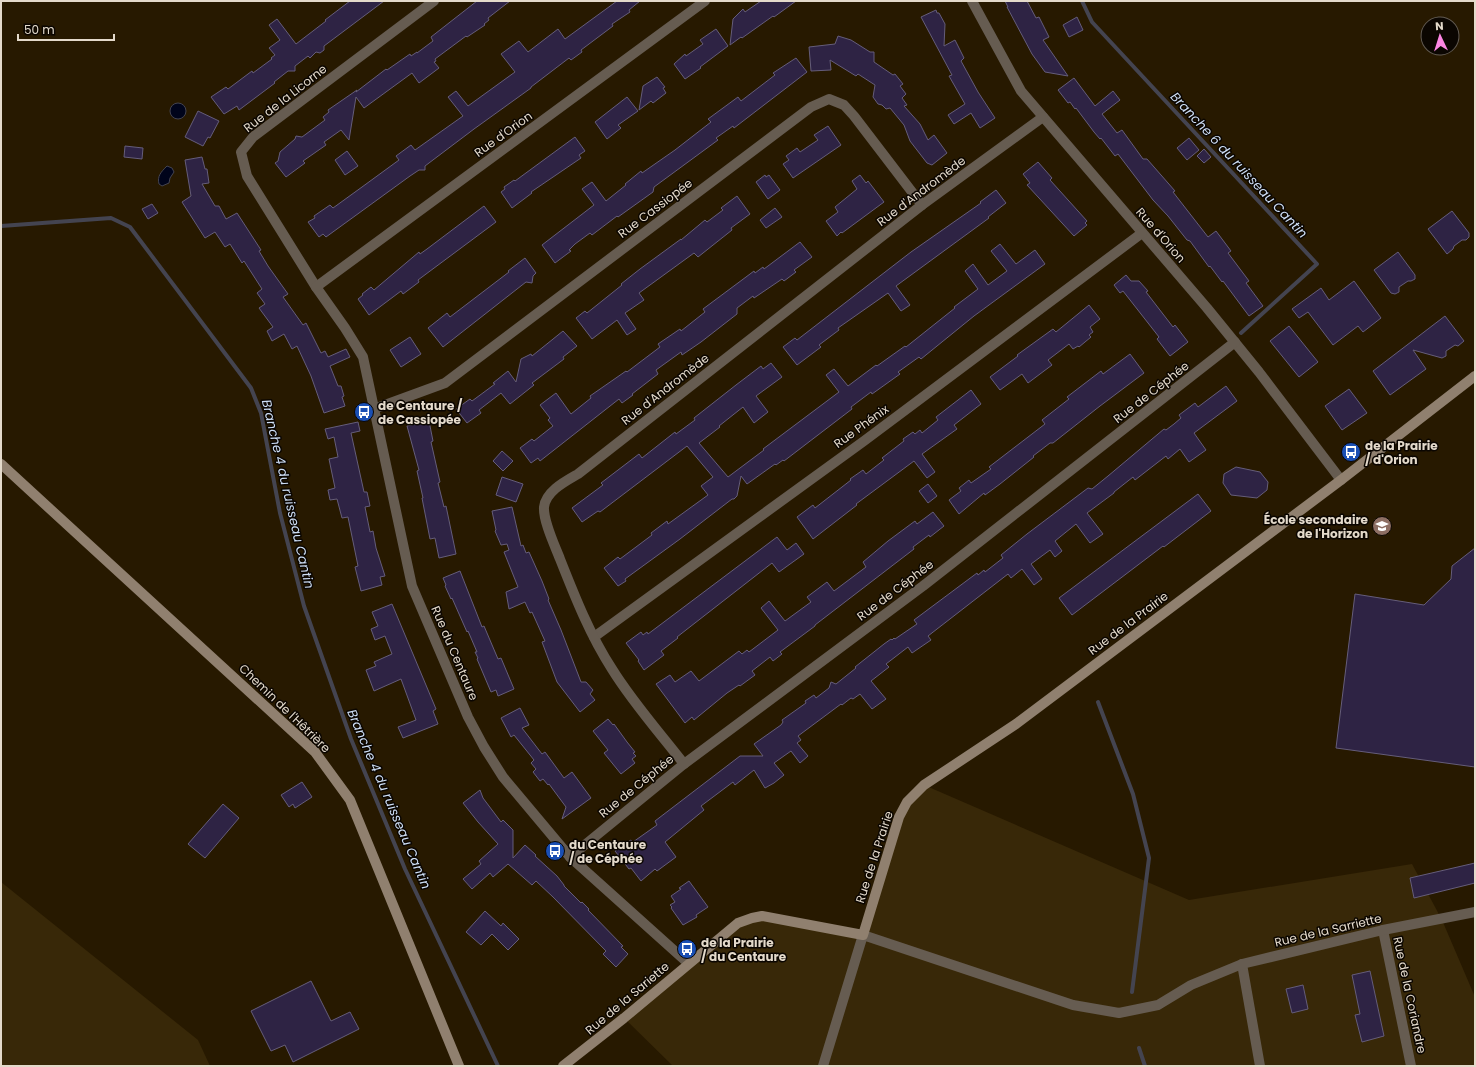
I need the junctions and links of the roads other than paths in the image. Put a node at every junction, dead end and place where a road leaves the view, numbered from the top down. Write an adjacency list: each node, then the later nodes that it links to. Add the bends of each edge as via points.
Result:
1 (434, 1): 7 (street, Rue de la Licorne, via 253,138 241,152 247,176)
2 (705, 1): 7 (street, Rue d'Orion)
3 (972, 1): 4 (street, Rue d'Orion, via 1022,91)
4 (1043, 117): 5 (street, Rue d'Andromède); 6 (street, Rue d'Orion)
5 (922, 205): 10 (street, Rue Cassiopée, via 854,116 844,105 829,99 810,107 445,383); 13 (street, Rue d'Andromède, via 578,474 552,490 544,506 548,529)
6 (1142, 233): 8 (street, Rue d'Orion); 13 (street, Rue Phénix, via 864,441)
7 (316, 287): 10 (street, Rue du Centaure, via 363,357)
8 (1235, 342): 12 (street, Rue d'Orion); 14 (street, Rue de Céphée, via 923,586)
9 (1475, 376): 12 (street, Rue de la Prairie)
10 (374, 408): 15 (street, Rue du Centaure, via 412,586 468,717 503,777)
11 (1, 464): 21 (street, Chemin de l'Hêtrière, via 315,752 350,800)
12 (1341, 480): 18 (street, Rue de la Prairie, via 1016,724 924,785 907,802 900,817)
13 (594, 637): 14 (street, Rue d'Andromède, via 630,696)
14 (684, 764): 15 (street, Rue de Céphée)
15 (570, 857): 19 (street, Rue du Centaure)
16 (1475, 912): 17 (street, Rue de la Sarriette)
17 (1383, 930): 20 (street, Rue de la Sarriette); 25 (street, Rue de la Coriandre)
18 (863, 935): 19 (street, Rue de la Sariette, via 762,916 738,923); 20 (street, Rue de la Sarriette, via 1073,1005 1119,1013 1158,1005 1191,984); 23 (street)
19 (688, 963): 22 (street, Rue de la Sariette)
20 (1242, 964): 24 (street)
21 (459, 1066)
22 (563, 1066)
23 (823, 1066)
24 (1260, 1066)
25 (1411, 1066)

